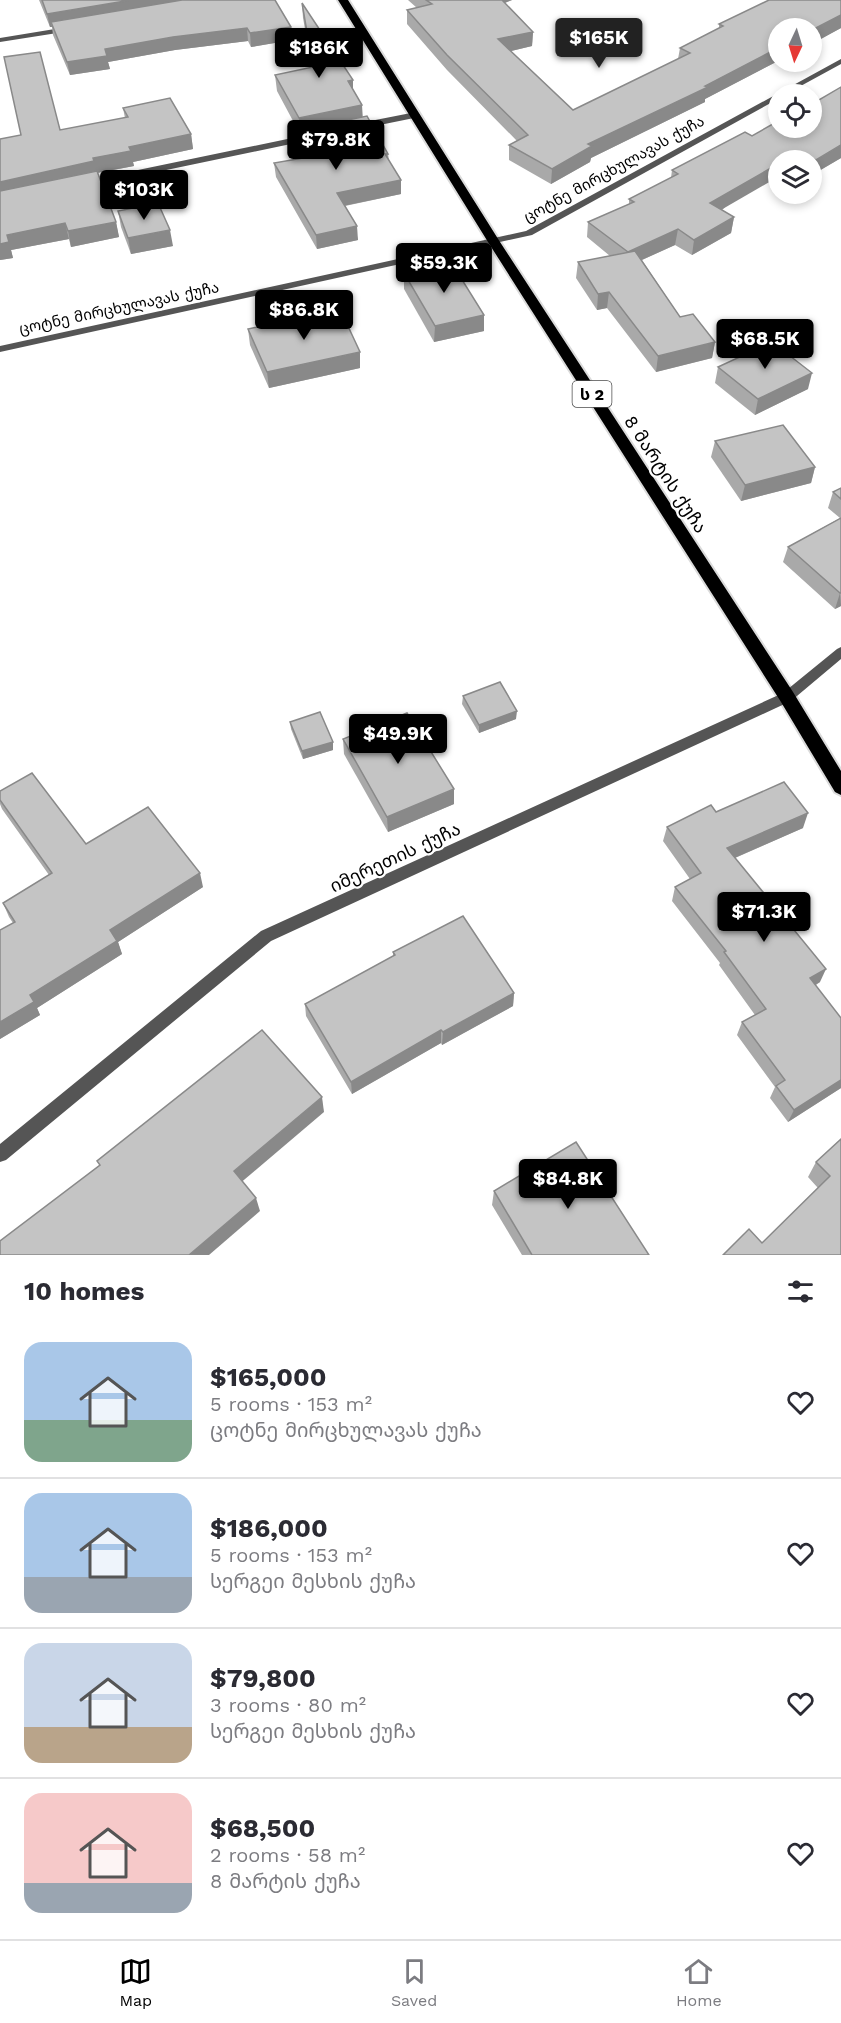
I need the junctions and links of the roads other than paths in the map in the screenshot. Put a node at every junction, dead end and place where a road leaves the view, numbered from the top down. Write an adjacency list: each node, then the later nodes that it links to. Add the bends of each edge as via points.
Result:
1 (343, 0): 7 (highway, 8 მარტის ქუჩა / ს 2)
2 (71, 28): 3 (street)
3 (0, 40)
4 (841, 62): 5 (street, ცოტნე მირცხულავას ქუჩა)
5 (800, 84)
6 (768, 102): 11 (street, ცოტნე მირცხულავას ქუჩა, via 530,233)
7 (416, 115): 8 (street); 11 (highway, 8 მარტის ქუჩა / ს 2)
8 (346, 129)
9 (335, 132): 10 (street)
10 (69, 187)
11 (494, 242): 12 (street, ცოტნე მირცხულავას ქუჩა); 14 (highway, 8 მარტის ქუჩა / ს 2)
12 (0, 349)
13 (841, 652): 14 (street, იმერეთის ქუჩა)
14 (787, 697): 15 (highway, 8 მარტის ქუჩა / ს 2); 16 (street, იმერეთის ქუჩა, via 266,936)
15 (841, 787)
16 (0, 1154)

